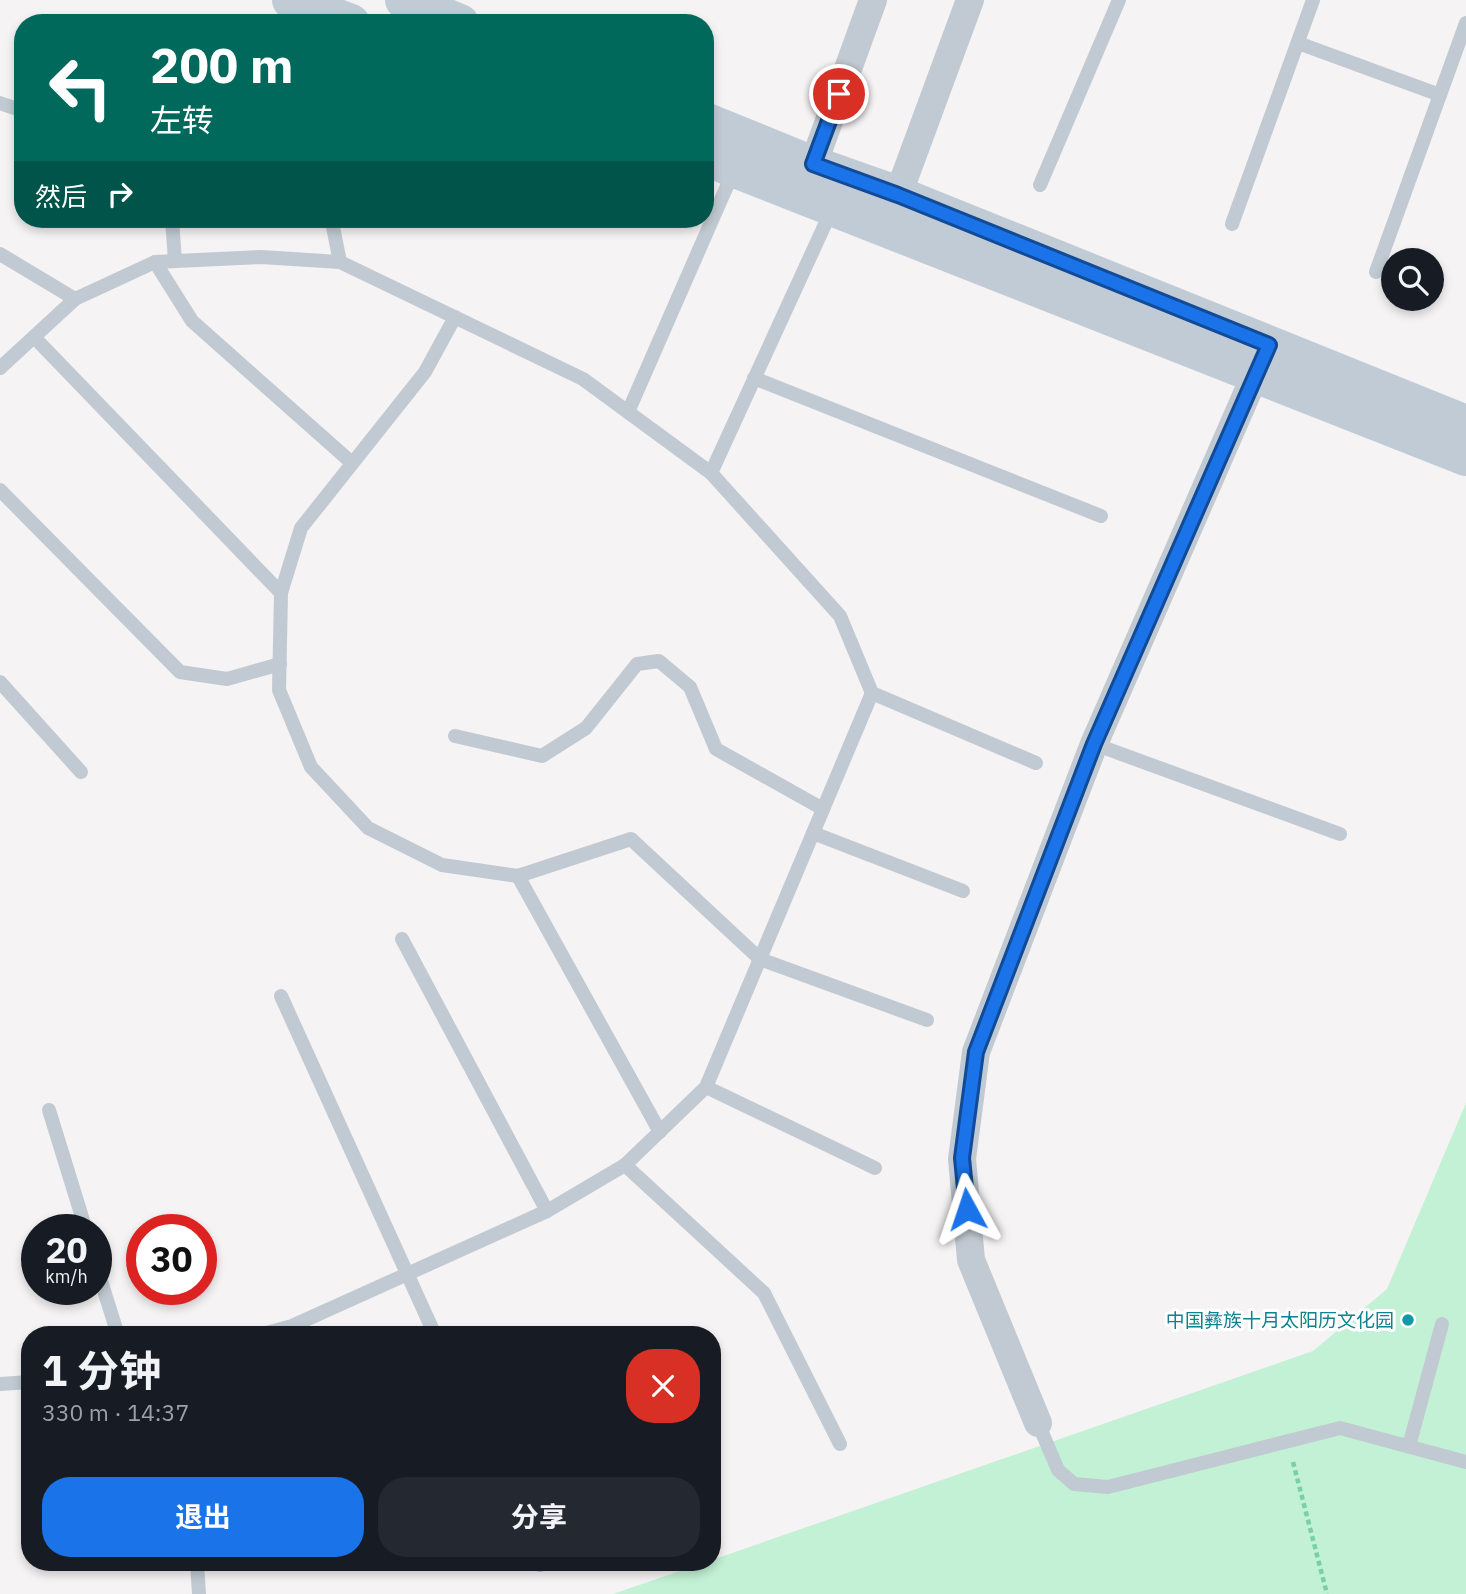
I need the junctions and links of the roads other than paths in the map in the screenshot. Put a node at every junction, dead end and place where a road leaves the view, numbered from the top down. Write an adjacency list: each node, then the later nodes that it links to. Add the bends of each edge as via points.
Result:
1 (290, 0): 7 (main road)
2 (404, 0): 8 (main road)
3 (873, 0): 14 (street)
4 (970, 0): 16 (street)
5 (1119, 0): 15 (lane)
6 (1313, 0): 10 (lane)
7 (327, 14)
8 (438, 14)
9 (1466, 23): 11 (lane)
10 (1298, 43): 11 (lane); 18 (lane)
11 (1440, 95): 26 (lane)
12 (714, 125): 14 (main road)
13 (720, 163): 17 (main road)
14 (813, 164): 16 (main road)
15 (1040, 185)
16 (898, 195): 30 (main road)
17 (833, 207): 30 (main road); 32 (lane)
18 (1232, 223)
19 (173, 228): 23 (lane)
20 (333, 228): 25 (lane)
21 (696, 228): 33 (lane)
22 (0, 254): 27 (lane)
23 (175, 261): 24 (lane); 25 (lane, via 261,257)
24 (155, 262): 27 (lane); 36 (lane, via 192,321)
25 (340, 262): 28 (lane)
26 (1376, 272)
27 (75, 299): 29 (lane)
28 (455, 317): 33 (lane, via 583,379); 36 (lane, via 425,372)
29 (34, 337): 31 (lane); 40 (lane)
30 (1262, 359): 34 (main road); 35 (main road); 45 (street)
31 (0, 369)
32 (754, 377): 37 (lane); 39 (lane)
33 (628, 412): 37 (lane)
34 (1466, 424)
35 (1466, 457)
36 (352, 463): 40 (lane, via 301,528)
37 (711, 473): 43 (lane, via 840,616)
38 (0, 490): 41 (lane, via 180,672 227,679)
39 (1101, 516)
40 (281, 593): 41 (lane)
41 (280, 664): 51 (lane, via 279,690 312,767 368,828 442,865)
42 (0, 682): 47 (lane)
43 (872, 693): 46 (lane); 48 (lane)
44 (455, 736): 48 (lane, via 542,756 586,728 637,664 659,661 690,687 716,749)
45 (1094, 744): 50 (lane); 72 (street, via 976,1052 962,1158 971,1260)
46 (1037, 763)
47 (81, 772)
48 (824, 809): 49 (lane)
49 (813, 833): 52 (lane); 54 (lane)
50 (1340, 834)
51 (518, 876): 54 (lane, via 631,839); 59 (lane)
52 (963, 891)
53 (402, 939): 62 (lane)
54 (760, 959): 56 (lane); 57 (lane)
55 (281, 996): 64 (lane)
56 (927, 1020)
57 (706, 1087): 59 (lane); 61 (lane)
58 (49, 1110): 63 (lane)
59 (660, 1132): 60 (lane)
60 (625, 1165): 62 (lane); 73 (lane, via 764,1293)
61 (874, 1168)
62 (547, 1211): 64 (lane)
63 (81, 1214)
64 (407, 1274): 68 (lane); 69 (lane)
65 (109, 1305): 67 (lane)
66 (1442, 1324): 74 (lane)
67 (115, 1326)
68 (292, 1326)
69 (431, 1326)
70 (21, 1383): 71 (lane)
71 (0, 1384)
72 (1038, 1423): 74 (lane, via 1058,1470 1074,1484 1108,1487 1340,1428)
73 (840, 1444)
74 (1409, 1446): 75 (lane)
75 (1466, 1462)
76 (198, 1571): 77 (lane)
77 (199, 1594)

